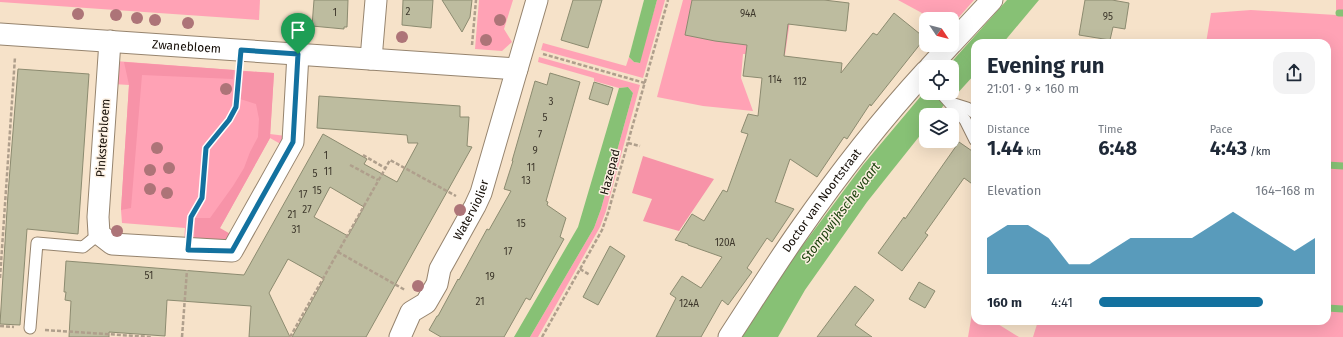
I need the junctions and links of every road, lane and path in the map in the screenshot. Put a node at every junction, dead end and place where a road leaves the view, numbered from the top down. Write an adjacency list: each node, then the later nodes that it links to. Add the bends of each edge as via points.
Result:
1 (376, 0): 13 (street)
2 (476, 0): 15 (path)
3 (537, 0): 9 (street, Waterviolier)
4 (668, 0): 18 (path, Hazepad)
5 (992, 0): 7 (street, Doctor van Noortstraat)
6 (8, 34): 8 (street, Zwanebloem); 35 (path)
7 (959, 35)
8 (110, 41): 10 (street, Zwanebloem); 30 (street, Pinksterbloem)
9 (523, 48): 16 (street, Waterviolier); 18 (path)
10 (241, 50): 12 (street, Zwanebloem); 31 (path, via 236,107 229,120 206,148 202,198 191,217)
11 (944, 52): 14 (street, Doctor van Noortstraat)
12 (298, 54): 13 (street, Zwanebloem); 31 (street, via 293,142 232,251)
13 (371, 59): 15 (street, Zwanebloem)
14 (937, 60)
15 (470, 66): 16 (street, Zwanebloem)
16 (518, 69): 29 (street, Waterviolier)
17 (919, 81): 44 (street, Doctor van Noortstraat, via 841,173)
18 (645, 83): 23 (path, Hazepad)
19 (948, 100): 20 (lane)
20 (951, 103): 21 (lane); 22 (lane)
21 (971, 111)
22 (971, 132)
23 (628, 143): 24 (path); 33 (path, Hazepad, via 602,230)
24 (640, 146)
25 (363, 155): 27 (path)
26 (350, 165): 28 (path)
27 (385, 168): 28 (path); 29 (path, via 390,160)
28 (378, 180): 32 (path)
29 (475, 206): 36 (street, Waterviolier, via 440,269 437,284)
30 (99, 234): 31 (street, via 112,244); 37 (lane, via 83,246 37,243)
31 (188, 250): 40 (path)
32 (338, 252): 36 (path); 41 (path)
33 (580, 269): 34 (path); 43 (path, Hazepad)
34 (590, 275)
35 (0, 278)
36 (426, 302): 42 (street, Waterviolier, via 411,312)
37 (30, 328)
38 (57, 331): 39 (path)
39 (151, 337)
40 (182, 337)
41 (290, 337)
42 (400, 337)
43 (542, 337)
44 (729, 337)

